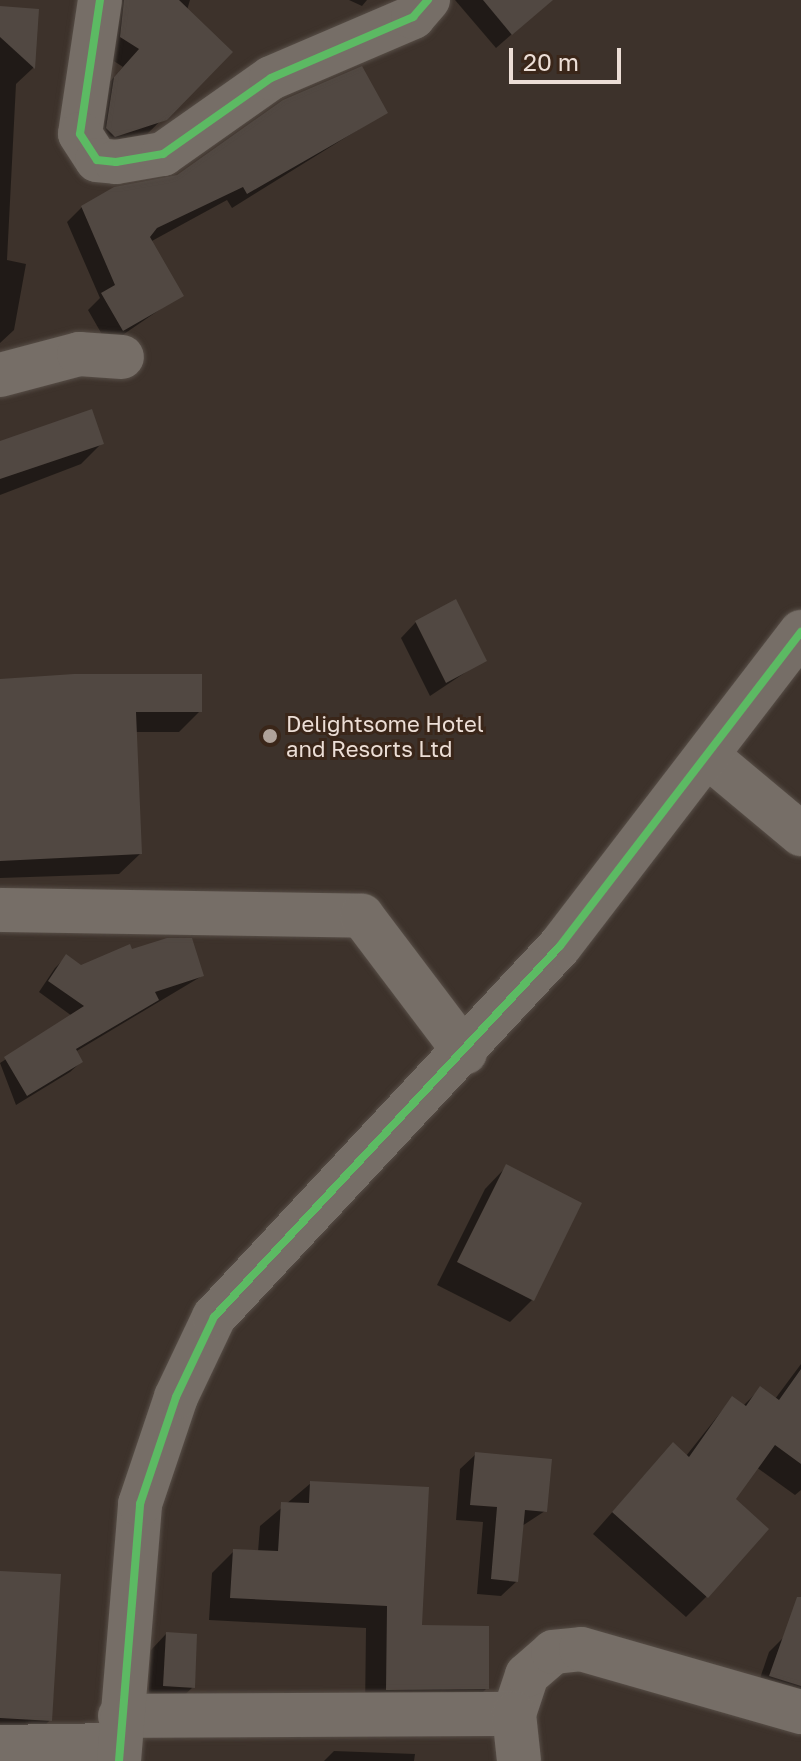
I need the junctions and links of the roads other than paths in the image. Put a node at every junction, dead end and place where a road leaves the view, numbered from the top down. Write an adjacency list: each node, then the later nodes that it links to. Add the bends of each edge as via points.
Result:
1 (100, 0): 2 (street, via 80,134 97,160 116,162 163,154 271,78 413,17)
2 (428, 0)
3 (122, 357): 4 (street, via 79,354)
4 (0, 375)
5 (801, 632): 6 (street)
6 (710, 758): 7 (street); 9 (street)
7 (801, 834)
8 (0, 910): 9 (street, via 362,916)
9 (465, 1052): 12 (street, via 258,1262 214,1317 176,1397 140,1504)
10 (801, 1712): 11 (street, via 581,1649 553,1652 527,1675)
11 (514, 1714): 12 (street); 14 (street)
12 (119, 1741): 13 (street)
13 (0, 1747)
14 (519, 1761)

